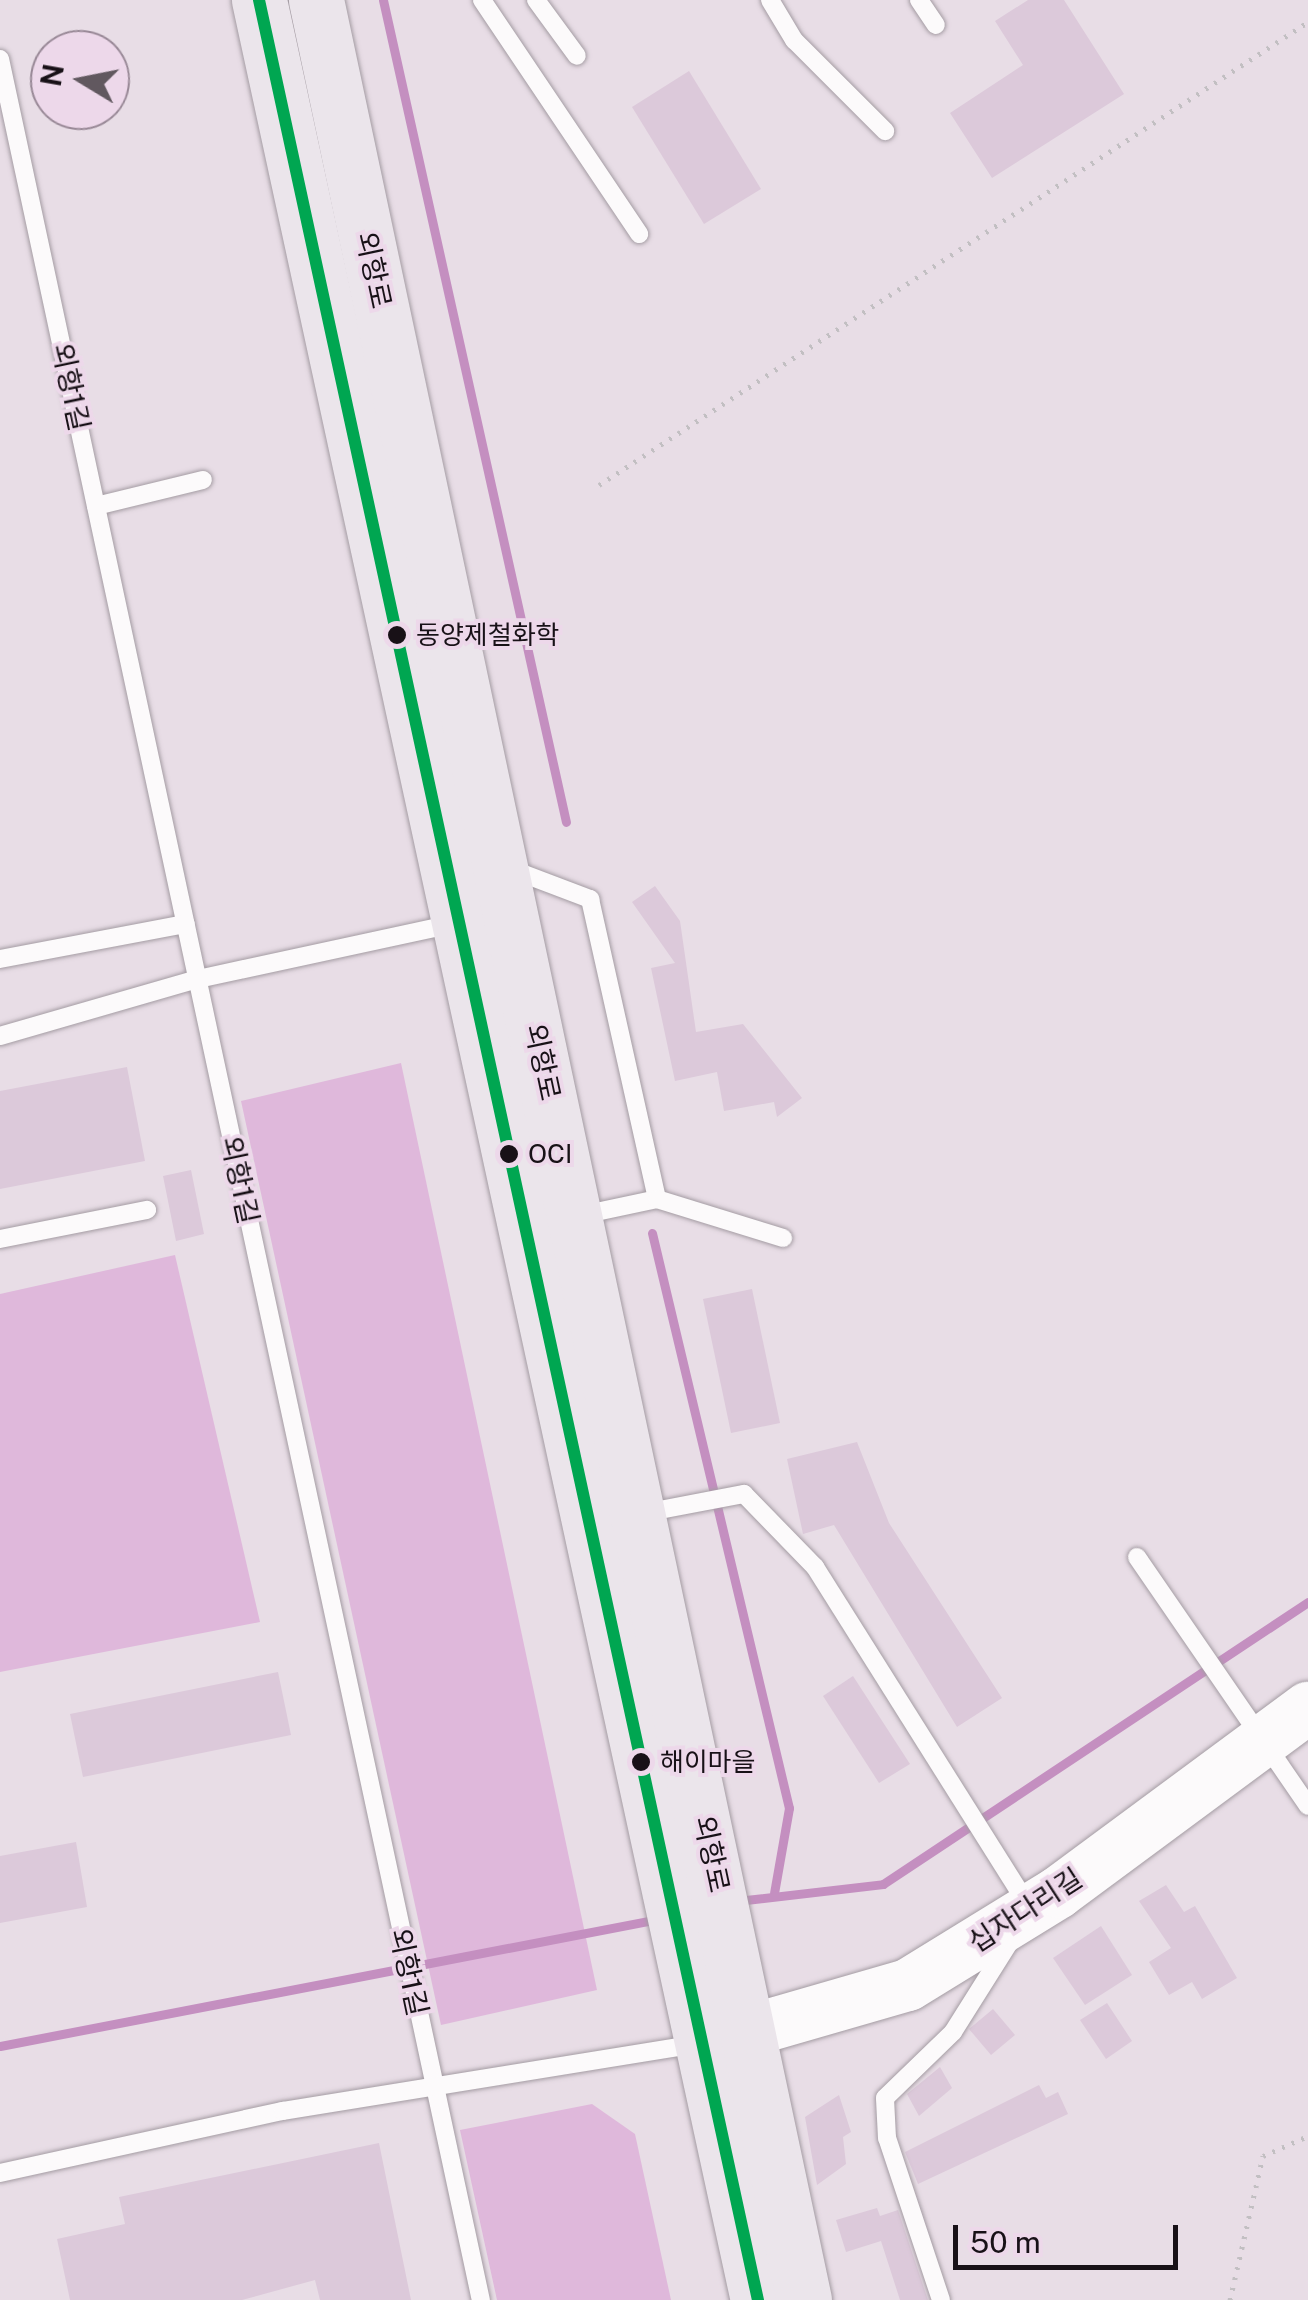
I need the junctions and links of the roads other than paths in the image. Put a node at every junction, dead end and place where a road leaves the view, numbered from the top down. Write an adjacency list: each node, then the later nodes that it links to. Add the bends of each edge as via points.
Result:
1 (259, 0): 15 (main road, 외항로)
2 (316, 0): 14 (main road, 외항로)
3 (482, 0): 11 (lane)
4 (536, 0): 8 (lane)
5 (770, 0): 10 (lane, via 794,40)
6 (919, 0): 7 (lane)
7 (936, 25)
8 (577, 56)
9 (0, 59): 13 (lane, 외항1길)
10 (885, 131)
11 (639, 234)
12 (203, 480): 13 (lane)
13 (96, 506): 16 (lane, 외항1길)
14 (501, 865): 20 (lane, via 590,900); 22 (main road, 외항로)
15 (458, 923): 18 (lane); 30 (main road, 외항로)
16 (186, 924): 17 (lane); 18 (lane, 외항1길)
17 (0, 959)
18 (198, 980): 19 (lane); 33 (lane, 외항1길)
19 (0, 1036)
20 (657, 1198): 22 (lane); 23 (lane)
21 (147, 1210): 24 (lane)
22 (576, 1216): 25 (main road, 외항로)
23 (783, 1238)
24 (0, 1239)
25 (664, 1507): 30 (main road, 외항로); 31 (lane, via 744,1494 814,1567)
26 (1137, 1557): 28 (lane)
27 (1308, 1708): 28 (street, 십자다리길)
28 (1264, 1736): 29 (lane); 31 (street, 십자다리길)
29 (1308, 1806)
30 (692, 1870): 32 (main road, 외항로)
31 (1031, 1910): 32 (street, 십자다리길, via 908,1985); 38 (lane, via 952,2032 885,2098 887,2138)
32 (729, 2038): 33 (lane); 36 (main road, 외항로); 37 (main road, 외항로)
33 (436, 2090): 34 (lane, via 282,2111); 35 (lane, 외항1길)
34 (0, 2173)
35 (481, 2300)
36 (758, 2300)
37 (804, 2300)
38 (940, 2300)

